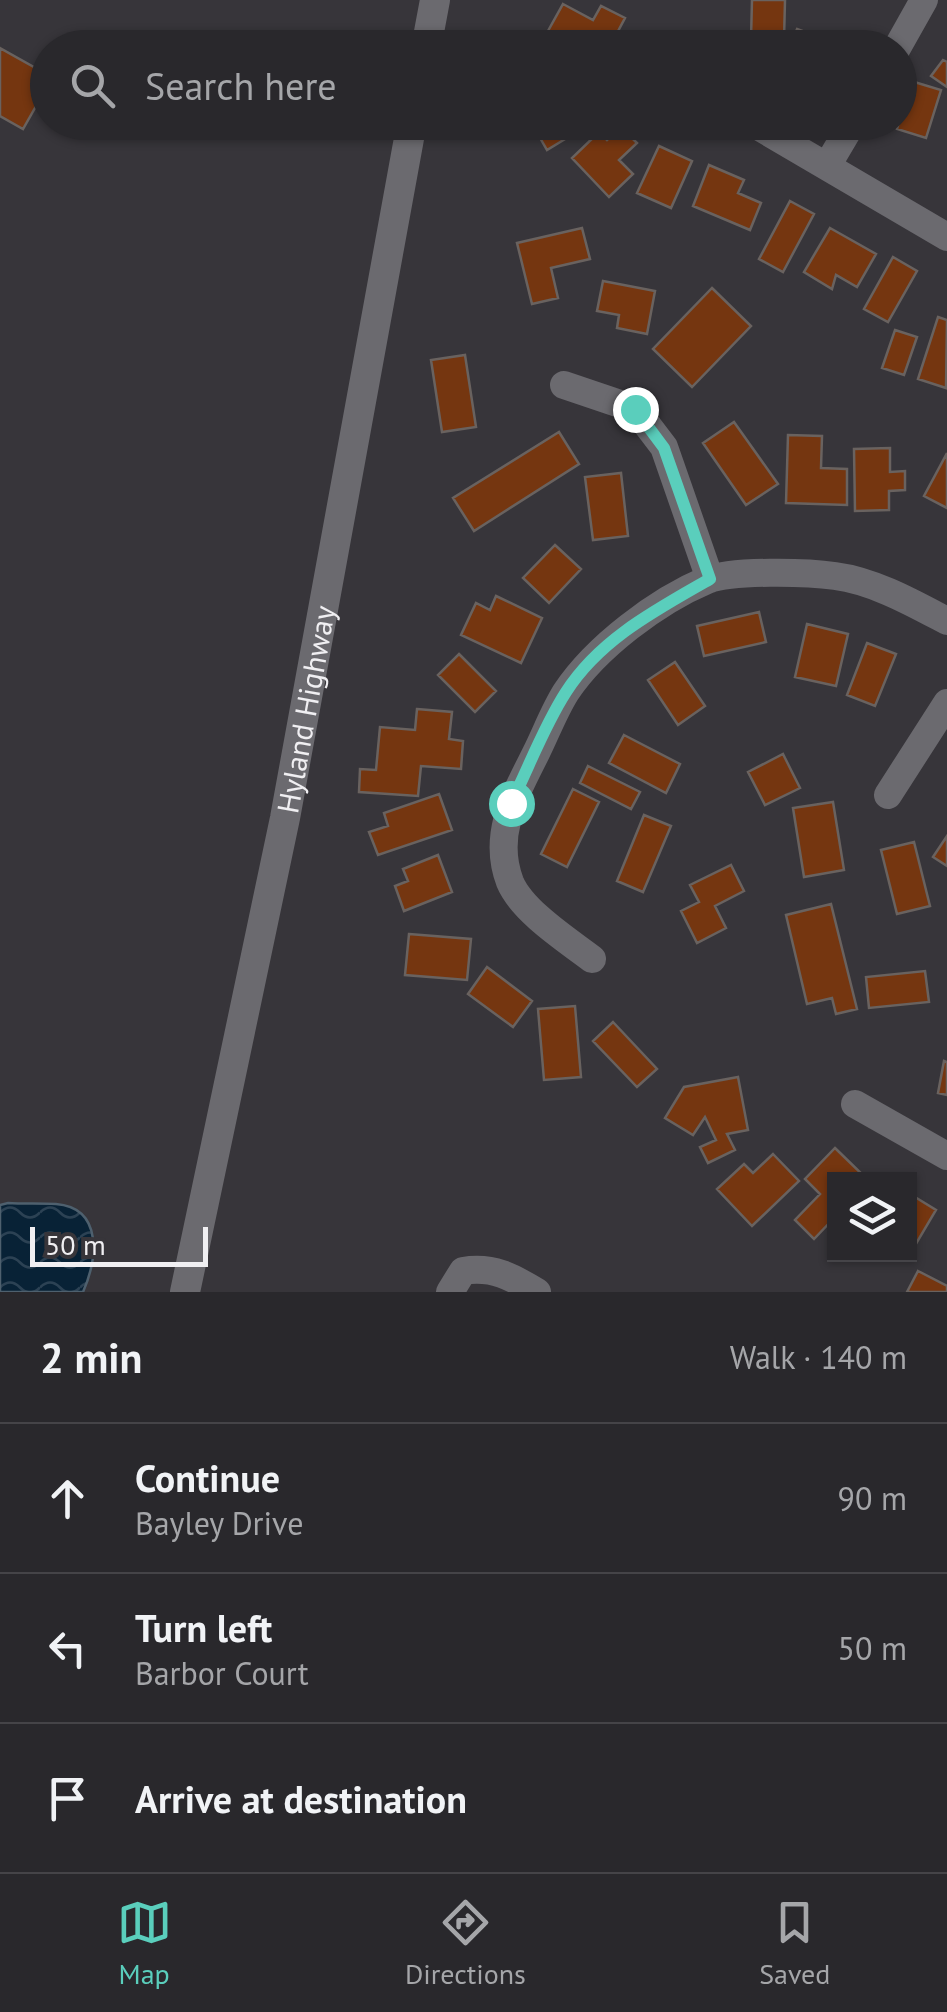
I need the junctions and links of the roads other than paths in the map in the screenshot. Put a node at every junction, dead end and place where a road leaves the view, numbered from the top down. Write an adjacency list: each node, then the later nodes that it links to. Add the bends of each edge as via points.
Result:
1 (435, 0): 3 (main road)
2 (924, 0): 4 (street)
3 (429, 30)
4 (906, 30)
5 (409, 140): 18 (main road, Hyland Highway, via 286,818)
6 (782, 140): 8 (street)
7 (843, 140): 8 (street)
8 (828, 166): 9 (street)
9 (947, 237)
10 (564, 384): 11 (street, via 635,409 664,448)
11 (710, 579): 12 (street, via 838,576 900,596); 15 (street, via 604,647 566,692 511,803 501,846 511,885 545,924)
12 (947, 621)
13 (947, 703): 14 (street)
14 (888, 795)
15 (592, 959)
16 (856, 1104): 17 (street)
17 (947, 1156)
18 (185, 1292)
19 (450, 1292): 20 (street, via 464,1271 482,1268)
20 (536, 1292)

